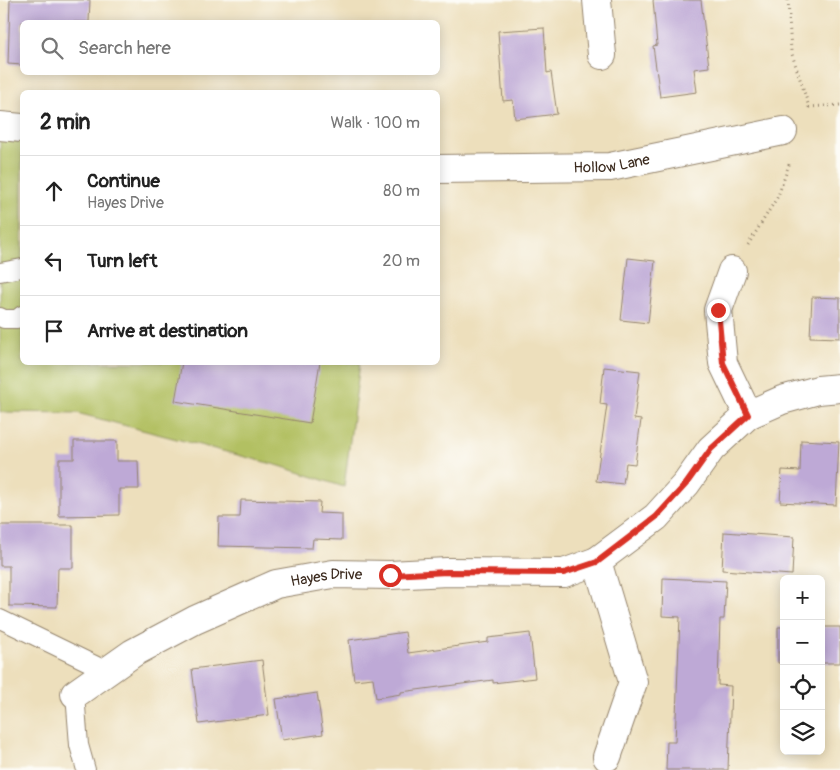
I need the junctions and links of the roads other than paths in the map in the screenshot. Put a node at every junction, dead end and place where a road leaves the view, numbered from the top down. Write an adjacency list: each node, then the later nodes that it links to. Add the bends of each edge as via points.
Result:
1 (597, 0): 2 (street)
2 (602, 55)
3 (0, 126): 4 (street)
4 (20, 128)
5 (783, 131): 6 (street, Hollow Lane, via 610,167)
6 (440, 169)
7 (20, 268): 9 (lane)
8 (732, 271): 13 (street, via 718,310 723,363)
9 (0, 272)
10 (0, 317): 11 (lane)
11 (20, 317)
12 (840, 388): 13 (street, Hayes Drive, via 782,400)
13 (748, 415): 14 (street, Hayes Drive, via 711,449 686,484 656,517)
14 (597, 562): 16 (street, Hayes Drive, via 564,573 333,574 276,584 195,620 133,653); 18 (street, via 633,682)
15 (0, 619): 16 (lane)
16 (107, 671): 17 (street, Hayes Drive)
17 (75, 694): 19 (lane, via 79,745)
18 (607, 757)
19 (86, 770)

